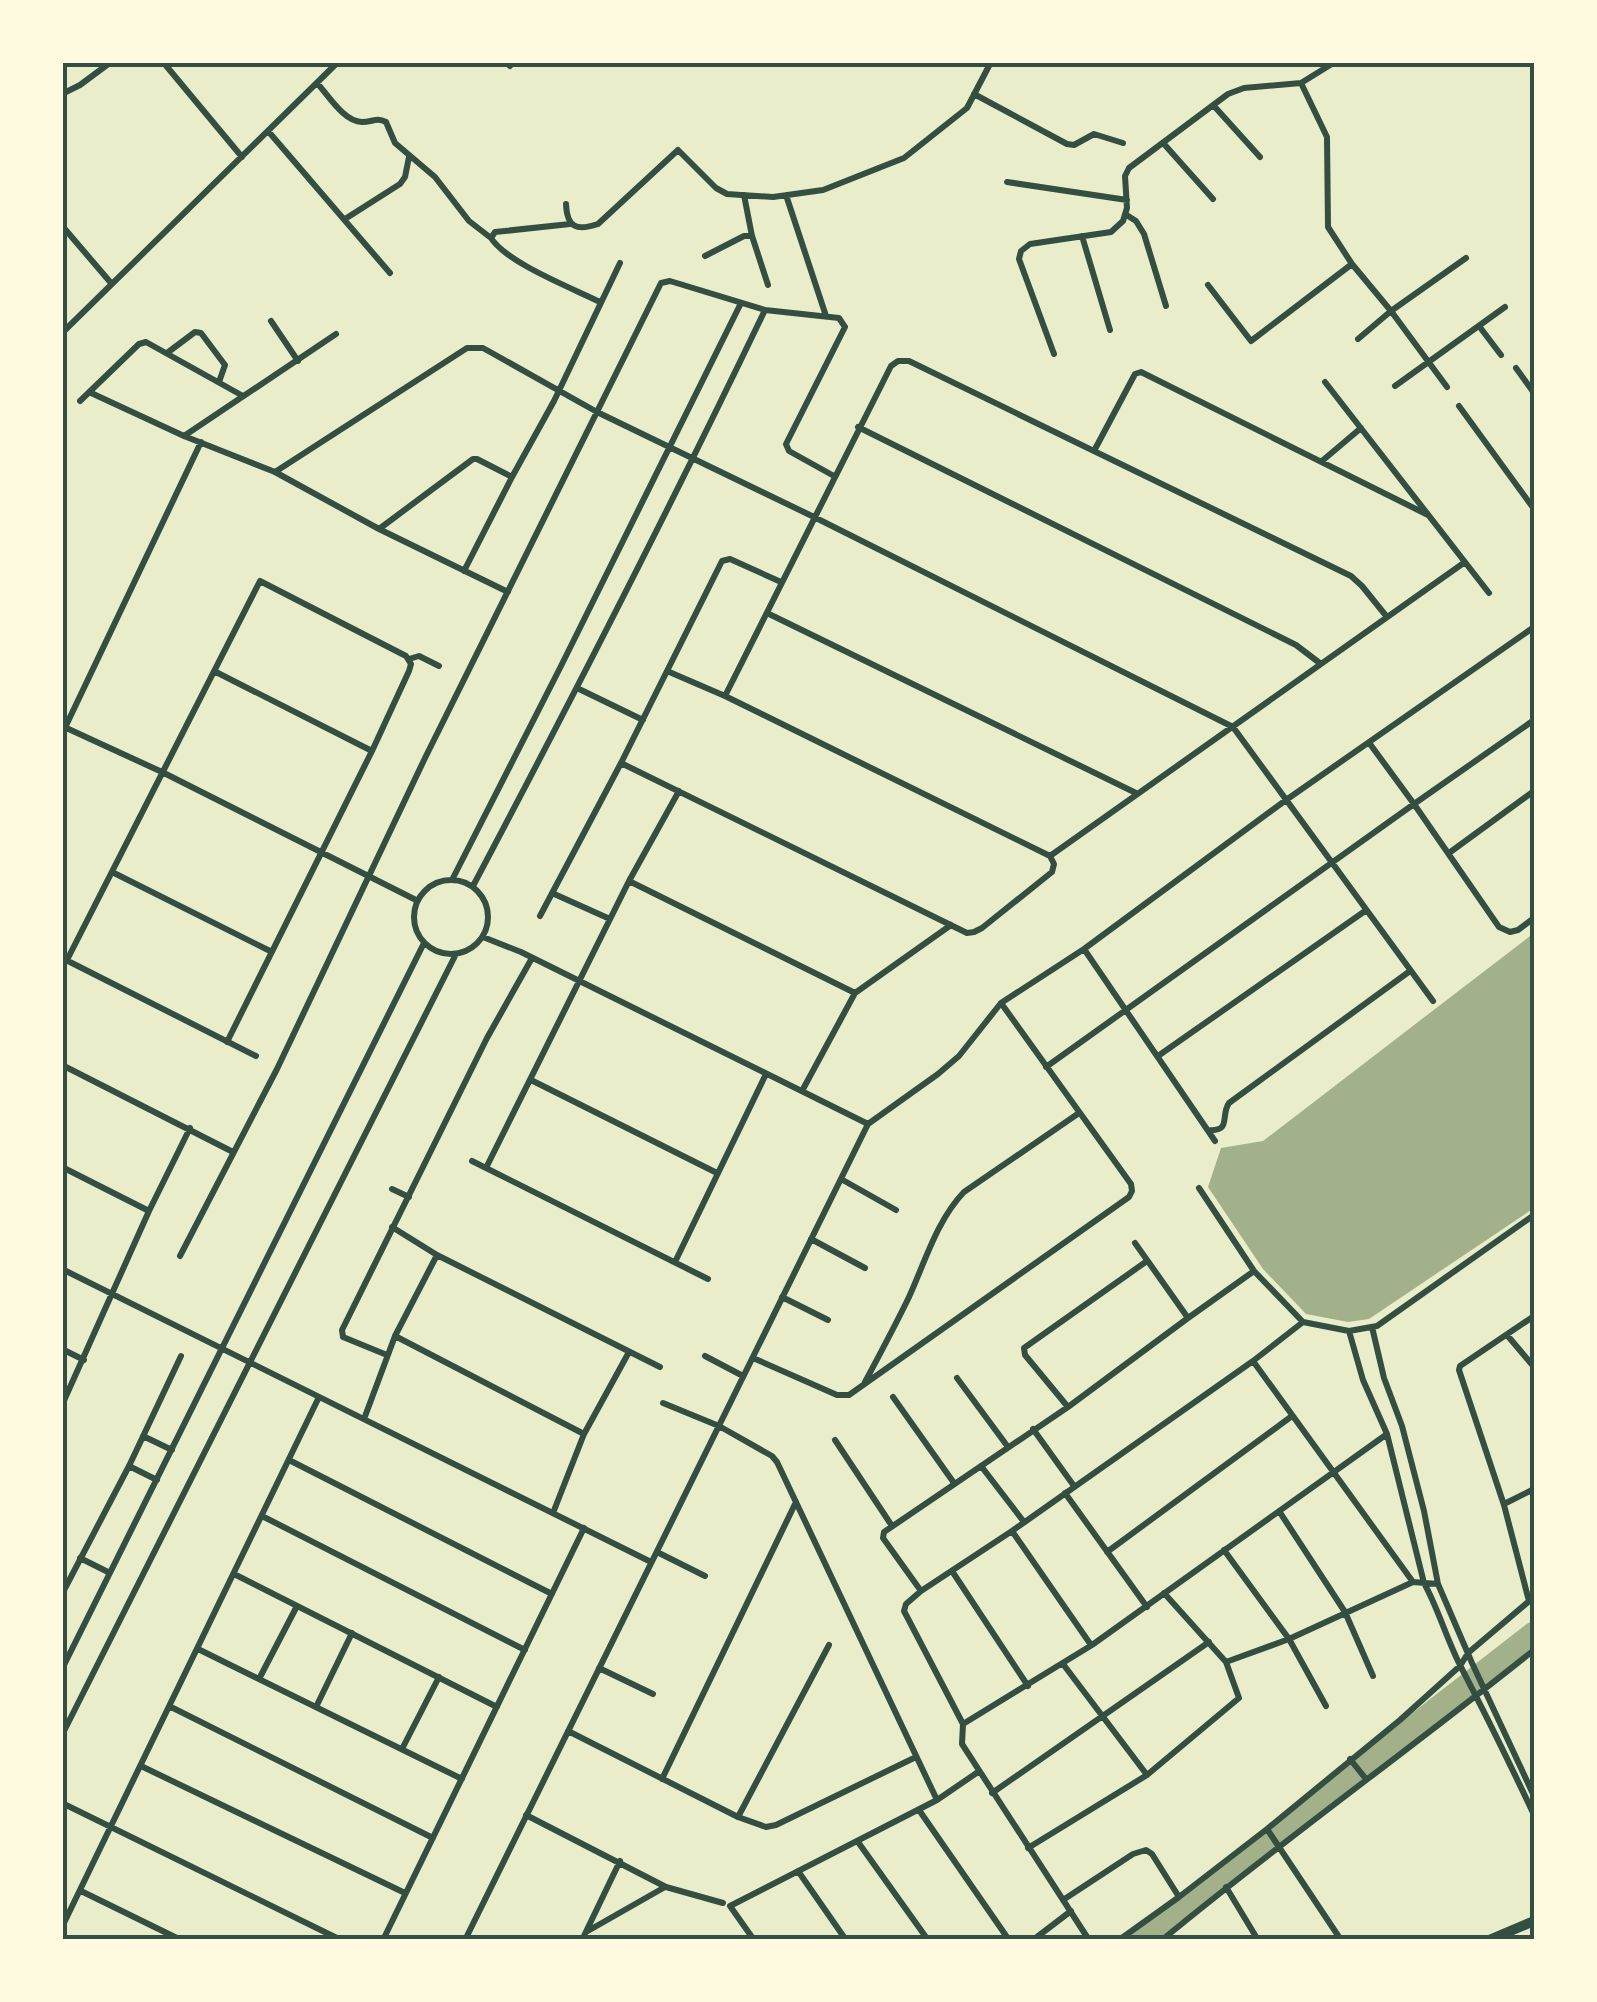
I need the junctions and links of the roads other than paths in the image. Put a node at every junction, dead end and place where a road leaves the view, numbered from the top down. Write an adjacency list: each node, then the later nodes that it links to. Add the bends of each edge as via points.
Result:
1 (112, 62): 8 (street)
2 (164, 62): 14 (street)
3 (338, 62): 6 (street)
4 (990, 62): 9 (street)
5 (1335, 62): 7 (street)
6 (316, 83): 11 (street); 15 (street, via 347,116 386,122)
7 (1301, 83): 10 (street, via 1244,88); 33 (street, via 1327,137 1328,227)
8 (62, 94)
9 (974, 94): 12 (street, via 1068,144 1094,134); 19 (street, via 963,113 904,158 823,190)
10 (1214, 106): 13 (street); 16 (street)
11 (268, 131): 14 (street); 24 (street)
12 (1124, 143)
13 (1164, 144): 20 (street); 21 (street, via 1129,168)
14 (240, 155): 35 (street)
15 (409, 156): 24 (street, via 400,184); 29 (street)
16 (1260, 157)
17 (1007, 182): 21 (street)
18 (744, 195): 19 (street); 25 (street, via 716,188 678,150 598,224); 27 (street)
19 (786, 196): 44 (street)
20 (1213, 199)
21 (1126, 200): 23 (street)
22 (566, 204): 25 (street)
23 (1125, 214): 28 (street, via 1111,232); 40 (street, via 1144,234)
24 (345, 219): 34 (street)
25 (572, 224): 29 (street, via 495,232)
26 (64, 228): 35 (street)
27 (752, 236): 30 (street); 36 (street)
28 (1082, 236): 47 (street); 52 (street, via 1030,244 1019,259)
29 (491, 238): 38 (street, via 514,259)
30 (705, 256)
31 (1466, 258): 43 (street)
32 (620, 263): 38 (street)
33 (1352, 264): 37 (street, via 1251,340); 43 (street)
34 (390, 273)
35 (111, 284): 48 (street)
36 (768, 285)
37 (1208, 286)
38 (600, 302): 62 (street)
39 (741, 302): 42 (street); 67 (street, via 661,283); 72 (street)
40 (1166, 306)
41 (1504, 307): 46 (street)
42 (765, 310): 44 (street); 74 (street)
43 (1391, 311): 50 (street); 55 (street)
44 (826, 316): 77 (street, via 840,318 845,327 786,444)
45 (271, 322): 54 (street)
46 (1478, 326): 53 (street); 55 (street)
47 (1110, 330)
48 (62, 333)
49 (336, 334): 54 (street)
50 (1358, 339)
51 (167, 353): 57 (street); 57 (street, via 201,333 226,365); 61 (street, via 140,344)
52 (1054, 354)
53 (1501, 355)
54 (298, 361): 64 (street)
55 (1428, 361): 59 (street); 60 (street)
56 (1516, 368): 63 (street)
57 (219, 382): 64 (street)
58 (1325, 382): 69 (street)
59 (1395, 386)
60 (1447, 387)
61 (89, 392): 65 (street); 70 (street)
62 (558, 392): 67 (street); 76 (street, via 483,348 467,348); 78 (street)
63 (1534, 393)
64 (243, 396): 70 (street)
65 (80, 401)
66 (1459, 406): 79 (street)
67 (597, 412): 72 (street); 86 (street)
68 (858, 427): 73 (street, via 891,366 909,361); 77 (street); 92 (street, via 1296,645)
69 (1361, 428): 75 (street); 80 (street)
70 (184, 436): 71 (street)
71 (201, 442): 76 (street); 101 (street)
72 (671, 447): 74 (street); 117 (street)
73 (1094, 451): 75 (street, via 1141,372); 89 (street, via 1351,576)
74 (694, 458): 81 (street); 96 (street)
75 (1322, 461): 80 (street)
76 (275, 472): 82 (street)
77 (834, 476): 81 (street)
78 (512, 477): 82 (street, via 472,459); 84 (street)
79 (1534, 509)
80 (1428, 516): 83 (street)
81 (814, 517): 85 (street); 100 (street)
82 (379, 529): 84 (street)
83 (1465, 562): 87 (street); 89 (street)
84 (464, 571): 86 (street)
85 (781, 582): 88 (street); 95 (street, via 722,561)
86 (508, 592): 116 (street)
87 (1489, 593)
88 (767, 613): 97 (street); 108 (street)
89 (1387, 617): 92 (street)
90 (1534, 627): 102 (street)
91 (410, 659): 93 (street); 94 (street, via 260,581); 103 (street)
92 (1321, 664): 100 (street)
93 (440, 666)
94 (214, 671): 103 (street); 105 (street)
95 (668, 671): 97 (street); 98 (street)
96 (577, 688): 98 (street); 119 (street)
97 (726, 696): 113 (street)
98 (643, 720): 104 (street)
99 (1534, 720): 110 (street)
100 (1233, 727): 108 (street); 109 (street)
101 (64, 729): 105 (street)
102 (1370, 744): 109 (street); 110 (street)
103 (372, 751): 111 (street)
104 (621, 764): 106 (street); 120 (street)
105 (162, 772): 111 (street); 115 (street)
106 (679, 792): 118 (street); 126 (street)
107 (1534, 792): 112 (street)
108 (1136, 793): 113 (street)
109 (1286, 800): 114 (street); 129 (street)
110 (1414, 804): 112 (street); 114 (street)
111 (322, 851): 116 (street); 130 (street)
112 (1449, 853): 124 (street, via 1504,931)
113 (1050, 856): 126 (street, via 1052,872 982,928 968,933)
114 (1332, 863): 122 (street); 139 (street)
115 (112, 872): 130 (street); 133 (street)
116 (368, 876): 121 (street); 153 (street)
117 (453, 878): 119 (street); 121 (street, via 431,884)
118 (628, 881): 125 (street); 136 (street)
119 (473, 886): 127 (street, via 489,919)
120 (552, 893): 123 (street); 125 (street)
121 (416, 900): 128 (street, via 413,915)
122 (1366, 911): 134 (street); 142 (street)
123 (540, 916)
124 (1534, 918)
125 (610, 919): 135 (street)
126 (952, 925): 136 (street)
127 (482, 937): 131 (street); 132 (street)
128 (424, 943): 131 (street); 186 (street)
129 (1084, 948): 138 (street); 139 (street)
130 (272, 952): 140 (street)
131 (456, 954): 195 (street)
132 (532, 958): 135 (street); 161 (street)
133 (65, 959): 140 (street)
134 (1410, 971): 137 (street); 151 (street, via 1229,1103 1223,1127)
135 (579, 982): 145 (street); 146 (street)
136 (854, 993): 147 (street)
137 (1433, 1001)
138 (1001, 1003): 144 (street); 149 (street, via 958,1056)
139 (1127, 1011): 142 (street); 144 (street)
140 (226, 1042): 141 (street)
141 (256, 1056)
142 (1158, 1056): 151 (street)
143 (62, 1066): 150 (street)
144 (1046, 1067): 148 (street)
145 (766, 1074): 147 (street); 157 (street)
146 (530, 1080): 156 (street); 157 (street)
147 (802, 1092): 149 (street)
148 (1079, 1112): 200 (street, via 956,1201); 200 (street, via 1131,1184 1128,1197)
149 (868, 1124): 158 (street)
150 (190, 1128): 153 (street); 163 (street)
151 (1208, 1130): 152 (street)
152 (1215, 1141)
153 (233, 1152): 169 (street)
154 (472, 1161): 156 (street)
155 (62, 1167): 163 (street)
156 (486, 1168): 171 (street)
157 (718, 1174): 171 (street)
158 (840, 1180): 162 (street); 166 (street)
159 (1199, 1188): 174 (street)
160 (392, 1189): 161 (street)
161 (409, 1197): 165 (street)
162 (896, 1210)
163 (149, 1211): 176 (street)
164 (1534, 1215): 182 (street)
165 (392, 1227): 168 (street); 189 (street, via 342,1332)
166 (811, 1239): 172 (street); 177 (street)
167 (1135, 1243): 170 (street)
168 (437, 1255): 185 (street); 188 (street)
169 (180, 1256)
170 (1148, 1261): 179 (street); 205 (street, via 1024,1348)
171 (675, 1262): 175 (street)
172 (865, 1268)
173 (62, 1269): 176 (street)
174 (1254, 1272): 179 (street); 181 (street)
175 (708, 1279)
176 (112, 1294): 186 (street); 193 (street)
177 (782, 1297): 180 (street); 192 (street)
178 (1534, 1316): 184 (street)
179 (1188, 1318): 205 (street)
180 (828, 1320)
181 (1303, 1322): 183 (street); 194 (street)
182 (1374, 1326): 183 (street); 245 (street)
183 (1348, 1330): 211 (street)
184 (1508, 1334): 197 (street); 226 (street, via 1459,1370)
185 (395, 1336): 189 (street); 210 (street)
186 (222, 1348): 195 (street); 215 (street)
187 (62, 1349): 193 (street)
188 (629, 1352): 196 (street); 210 (street)
189 (387, 1355): 207 (street)
190 (181, 1356): 212 (street)
191 (705, 1356): 198 (street)
192 (752, 1358): 198 (street); 200 (street, via 841,1396)
193 (84, 1360): 204 (street)
194 (1253, 1361): 206 (street); 222 (street)
195 (250, 1362): 201 (street); 284 (street)
196 (660, 1367)
197 (1534, 1367)
198 (743, 1376): 208 (street)
199 (958, 1378): 214 (street)
200 (865, 1384)
201 (319, 1396): 207 (street); 216 (street)
202 (893, 1397): 221 (street)
203 (663, 1404): 208 (street)
204 (62, 1405)
205 (1068, 1407): 209 (street)
206 (1292, 1416): 219 (street); 236 (street)
207 (364, 1419): 228 (street)
208 (718, 1426): 225 (street, via 772,1456); 235 (street)
209 (1033, 1429): 214 (street); 222 (street)
210 (584, 1434): 228 (street)
211 (1386, 1434): 219 (street); 244 (street)
212 (142, 1436): 215 (street); 217 (street)
213 (835, 1440): 231 (street)
214 (1008, 1447): 218 (street)
215 (172, 1450): 220 (street)
216 (289, 1460): 229 (street); 249 (street)
217 (129, 1466): 220 (street); 237 (street)
218 (981, 1466): 221 (street); 230 (street)
219 (1333, 1473): 227 (street); 243 (street)
220 (157, 1480): 240 (street)
221 (954, 1483): 231 (street)
222 (1074, 1486): 224 (street)
223 (1534, 1489): 226 (street)
224 (1065, 1493): 230 (street); 236 (street)
225 (796, 1502): 286 (street); 293 (street)
226 (1504, 1504): 250 (street)
227 (1279, 1510): 234 (street); 253 (street)
228 (553, 1513): 232 (street)
229 (262, 1516): 241 (street); 262 (street)
230 (1024, 1522): 233 (street)
231 (892, 1526): 246 (street, via 883,1538)
232 (584, 1528): 238 (street); 249 (street)
233 (1012, 1531): 239 (street); 258 (street)
234 (1224, 1550): 247 (street); 255 (street)
235 (656, 1552): 238 (street); 242 (street)
236 (1107, 1552): 252 (street)
237 (80, 1558): 240 (street); 248 (street)
238 (652, 1562): 267 (street)
239 (952, 1571): 246 (street); 273 (street)
240 (110, 1573): 261 (street)
241 (234, 1574): 251 (street); 260 (street)
242 (704, 1576)
243 (1413, 1582): 244 (street); 253 (street)
244 (1424, 1583): 245 (street); 269 (street)
245 (1438, 1584): 264 (street)
246 (921, 1591): 282 (street, via 904,1611)
247 (1164, 1593): 252 (street); 256 (street)
248 (62, 1594)
249 (552, 1594): 262 (street)
250 (1532, 1599): 264 (street)
251 (298, 1606): 254 (street); 272 (street)
252 (1147, 1606): 258 (street)
253 (1345, 1612): 255 (street); 270 (street)
254 (352, 1633): 271 (street); 279 (street)
255 (1289, 1639): 265 (street); 277 (street)
256 (1209, 1642): 265 (street); 281 (street)
257 (829, 1645): 301 (street)
258 (1092, 1645): 266 (street)
259 (62, 1646): 261 (street)
260 (198, 1649): 272 (street); 278 (street)
261 (72, 1650): 268 (street)
262 (525, 1650): 280 (street)
263 (1534, 1650): 274 (street)
264 (1468, 1654): 269 (street); 274 (street)
265 (1226, 1662): 290 (street, via 1239,1700)
266 (1063, 1664): 273 (street); 281 (street)
267 (599, 1668): 276 (street); 283 (street)
268 (62, 1669)
269 (1462, 1669): 275 (street); 287 (street)
270 (1373, 1676)
271 (439, 1678): 280 (street); 285 (street)
272 (260, 1679): 279 (street)
273 (1028, 1686): 282 (street)
274 (1484, 1686): 275 (street); 295 (street)
275 (1476, 1693): 291 (street); 300 (street)
276 (653, 1694)
277 (1326, 1706)
278 (170, 1707): 288 (street); 304 (street)
279 (316, 1707): 285 (street)
280 (497, 1707): 292 (street)
281 (1103, 1717): 290 (street); 294 (street)
282 (963, 1724): 289 (street, via 962,1744)
283 (568, 1731): 293 (street); 299 (street)
284 (62, 1735)
285 (402, 1750): 292 (street)
286 (916, 1758): 296 (street); 301 (street, via 776,1825)
287 (1351, 1760): 291 (street); 303 (street)
288 (140, 1766): 302 (street); 313 (street)
289 (978, 1772): 294 (street); 296 (street)
290 (1147, 1775): 307 (street)
291 (1365, 1777): 306 (street)
292 (462, 1778): 304 (street)
293 (662, 1779): 301 (street)
294 (992, 1792): 307 (street)
295 (1534, 1796)
296 (937, 1800): 298 (street)
297 (62, 1803): 302 (street)
298 (919, 1810): 305 (street); 328 (street)
299 (526, 1815): 308 (street); 324 (street)
300 (1534, 1815)
301 (738, 1817)
302 (110, 1826): 312 (street); 322 (street)
303 (1268, 1830): 306 (street); 314 (street)
304 (433, 1838): 313 (street)
305 (858, 1842): 309 (street); 327 (street)
306 (1278, 1846): 311 (street); 334 (street)
307 (1028, 1848): 315 (street)
308 (620, 1861): 310 (street); 320 (street)
309 (798, 1870): 325 (street, via 730,1906); 326 (street)
310 (666, 1887): 316 (street); 320 (street)
311 (1226, 1887): 332 (street); 333 (street)
312 (81, 1890): 319 (street); 321 (street)
313 (406, 1893): 323 (street)
314 (1178, 1897): 315 (street, via 1146,1850); 331 (street)
315 (1063, 1900): 317 (street)
316 (722, 1904)
317 (1071, 1912): 329 (street); 330 (street)
318 (1534, 1920): 335 (main road)
319 (62, 1926)
320 (584, 1936)
321 (181, 1940)
322 (341, 1940)
323 (383, 1940)
324 (464, 1940)
325 (754, 1940)
326 (846, 1940)
327 (928, 1940)
328 (1010, 1940)
329 (1033, 1940)
330 (1089, 1940)
331 (1119, 1940)
332 (1162, 1940)
333 (1258, 1940)
334 (1341, 1940)
335 (1489, 1940)

